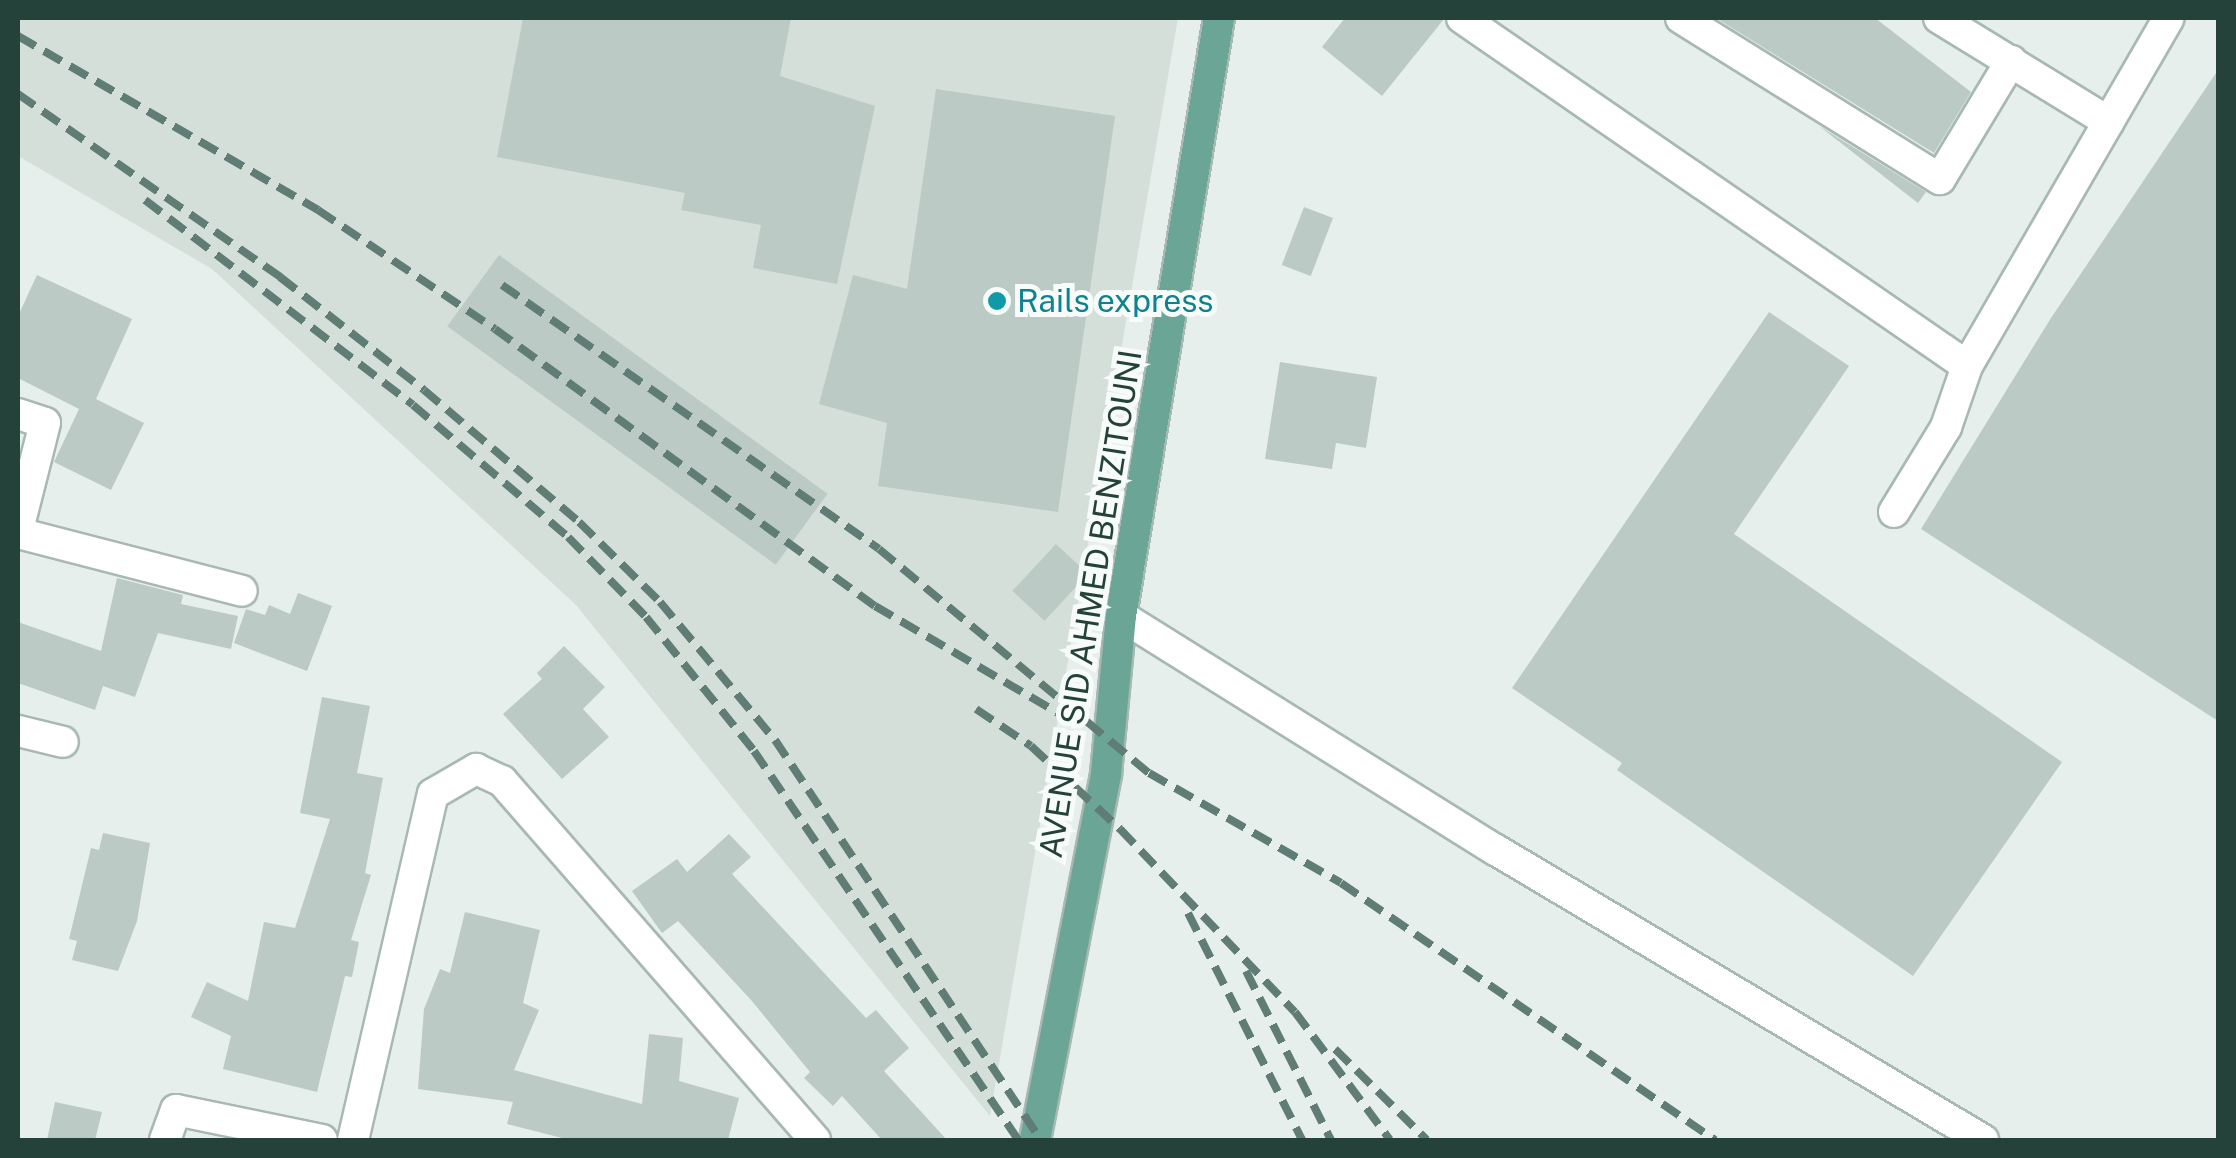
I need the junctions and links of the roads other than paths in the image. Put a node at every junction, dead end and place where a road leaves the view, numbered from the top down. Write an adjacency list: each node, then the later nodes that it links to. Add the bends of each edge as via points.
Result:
1 (1219, 18): 13 (main road, AVENUE SID AHMED BENZITOUNI)
2 (1462, 18): 8 (street)
3 (1681, 18): 6 (street, via 1940,179)
4 (1939, 18): 6 (street)
5 (2169, 18): 7 (street)
6 (2010, 61): 7 (street)
7 (2109, 122): 8 (street)
8 (1966, 366): 10 (street, via 1946,426)
9 (18, 414): 11 (street, via 45,423)
10 (1894, 512)
11 (18, 531): 12 (street)
12 (242, 591)
13 (1121, 616): 20 (main road, AVENUE SID AHMED BENZITOUNI, via 1106,774); 21 (street, via 1496,850)
14 (18, 732): 15 (street)
15 (63, 742)
16 (165, 1140): 17 (street, via 176,1110)
17 (322, 1140)
18 (353, 1140): 19 (street, via 433,794 476,770 502,781)
19 (814, 1140)
20 (1035, 1140)
21 (1983, 1140)

